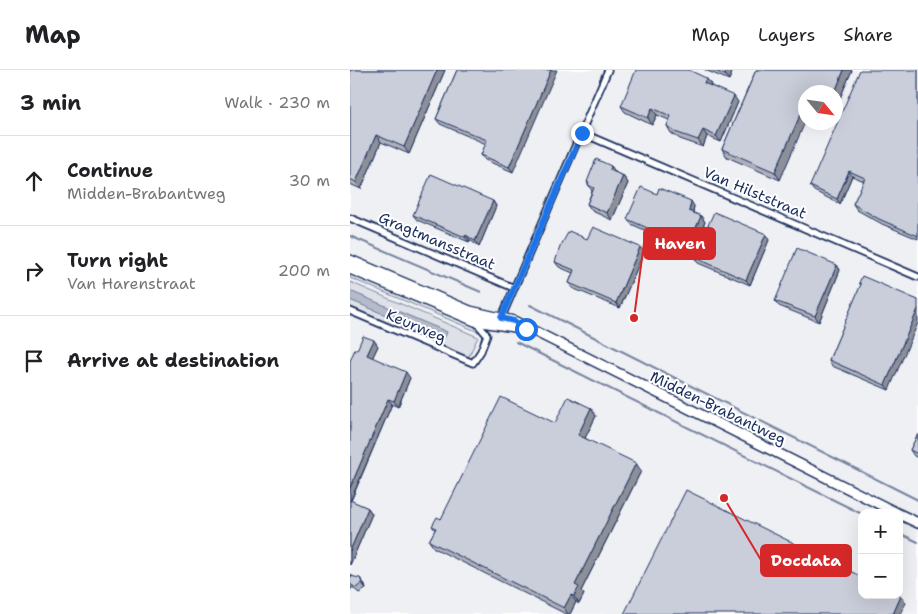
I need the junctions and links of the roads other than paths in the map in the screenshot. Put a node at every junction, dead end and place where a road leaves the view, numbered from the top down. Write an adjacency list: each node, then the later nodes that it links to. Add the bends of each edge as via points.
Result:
1 (608, 70): 2 (street)
2 (582, 133): 6 (street, Van Hilststraat); 7 (street)
3 (350, 218): 7 (street, Gragtmansstraat)
4 (350, 260): 10 (street, Midden-Brabantweg)
5 (350, 269): 9 (street, Midden-Brabantweg)
6 (918, 277)
7 (514, 288): 10 (street)
8 (350, 311): 9 (street, Keurweg, via 473,364 487,335)
9 (475, 320): 10 (street, Midden-Brabantweg)
10 (500, 321): 11 (street, Midden-Brabantweg, via 526,329)
11 (890, 509)
12 (903, 516): 13 (street, Midden-Brabantweg)
13 (918, 523)

